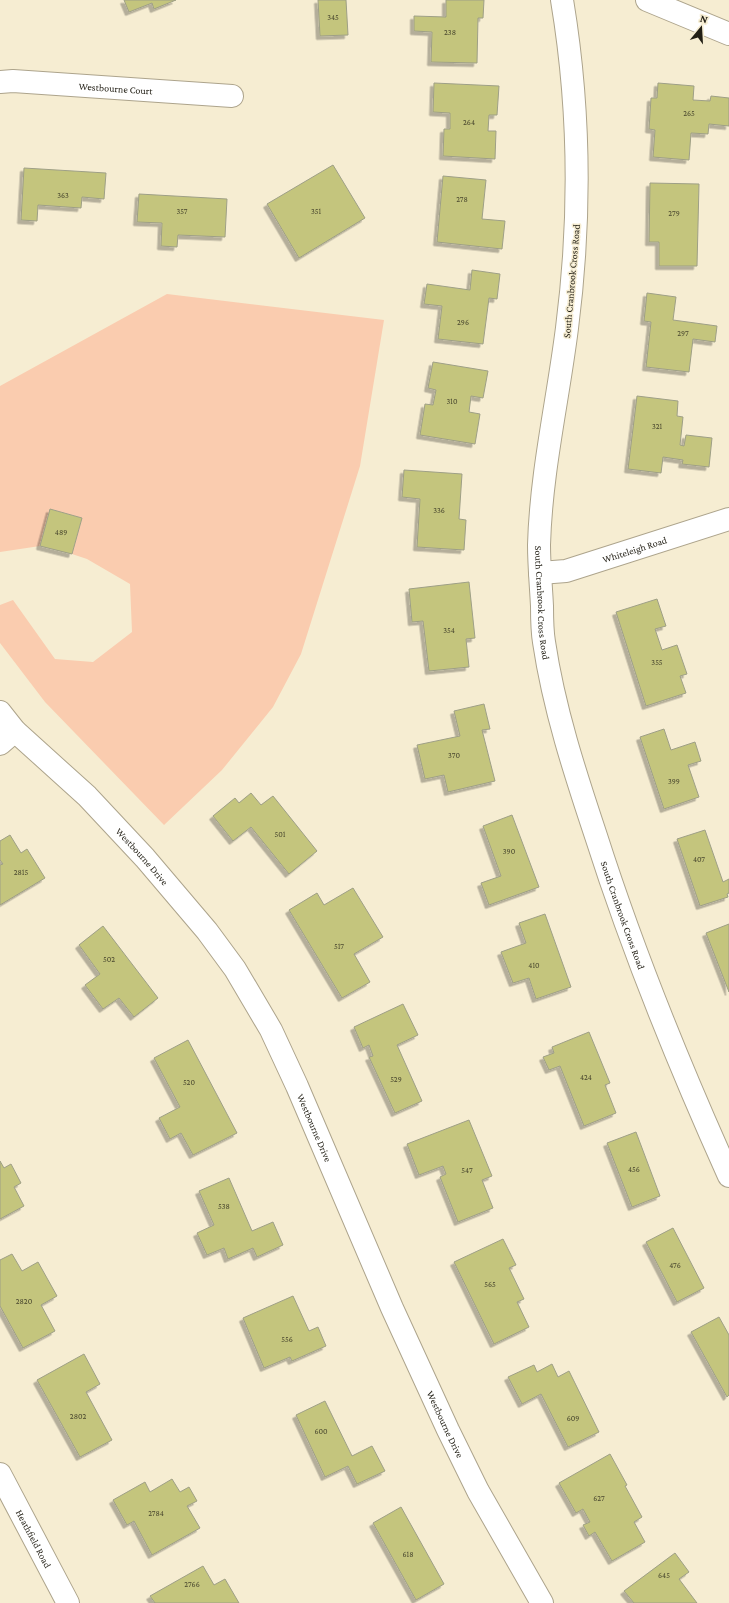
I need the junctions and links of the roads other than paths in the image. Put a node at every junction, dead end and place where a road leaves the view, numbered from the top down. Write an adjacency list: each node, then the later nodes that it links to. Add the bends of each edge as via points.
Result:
1 (562, 0): 7 (street, South Cranbrook Cross Road, via 574,99 576,227 567,329 544,484)
2 (647, 0): 3 (street)
3 (729, 34)
4 (0, 82): 5 (street, Westbourne Court)
5 (232, 96)
6 (729, 519): 7 (street, Whiteleigh Road, via 566,571)
7 (540, 573): 10 (street, South Cranbrook Cross Road, via 544,640 556,703 572,764 649,985)
8 (0, 712): 9 (street, Westbourne Drive)
9 (8, 737): 13 (street, Westbourne Drive, via 87,796 145,858 207,931 235,969 271,1030 392,1308 478,1492)
10 (729, 1176)
11 (0, 1474): 12 (street, Heathfield Road)
12 (68, 1603)
13 (542, 1603)

